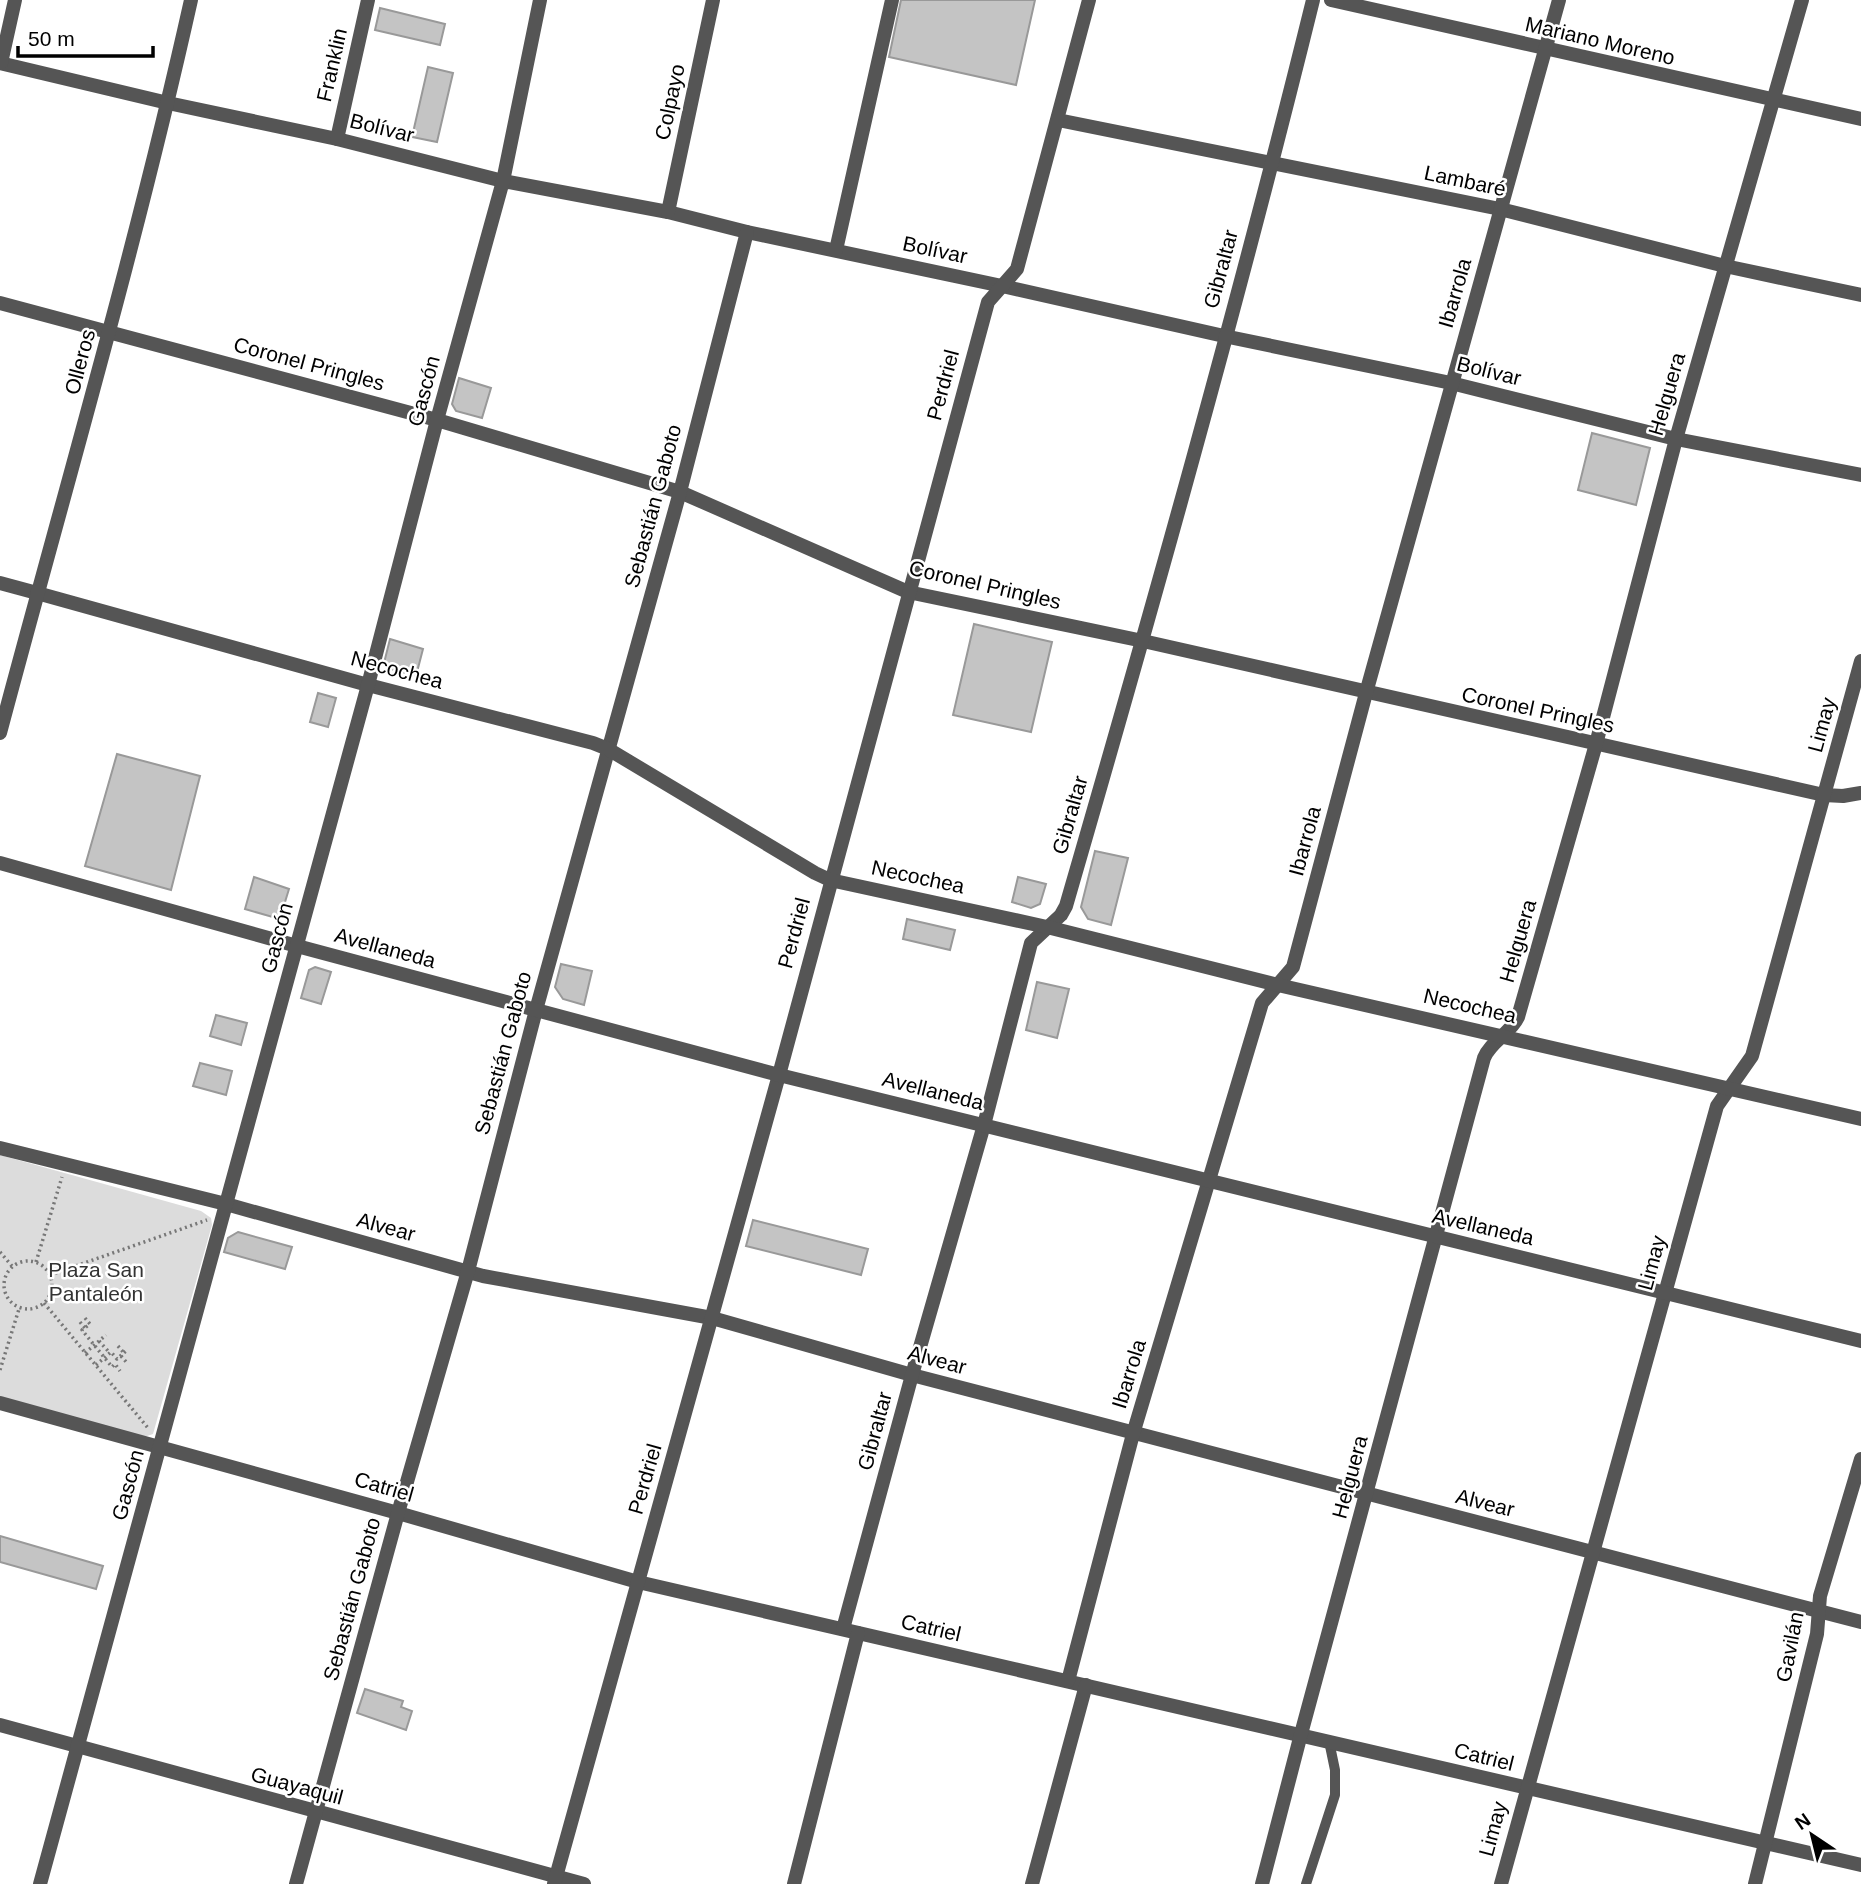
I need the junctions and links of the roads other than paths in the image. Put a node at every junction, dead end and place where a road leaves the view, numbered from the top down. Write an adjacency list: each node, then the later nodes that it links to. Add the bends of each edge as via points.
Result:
1 (15, 0): 13 (street)
2 (191, 0): 15 (street, Olleros)
3 (368, 0): 18 (street, Franklin)
4 (540, 0): 20 (street, Gascón)
5 (713, 0): 22 (street, Colpayo)
6 (891, 0): 24 (street)
7 (1089, 0): 17 (street, Perdriel)
8 (1313, 0): 19 (street, Gibraltar)
9 (1331, 0): 12 (street, Mariano Moreno)
10 (1559, 0): 12 (street, Ibarrola)
11 (1802, 0): 14 (street, Helguera)
12 (1545, 50): 14 (street, Mariano Moreno); 21 (street, Ibarrola)
13 (0, 63): 15 (street, Bolívar)
14 (1775, 101): 16 (street, Mariano Moreno); 25 (street, Helguera)
15 (168, 103): 18 (street, Bolívar); 29 (street, Olleros)
16 (1861, 119)
17 (1058, 120): 19 (street, Lambaré); 26 (street, Perdriel, via 1017,269)
18 (337, 139): 20 (street, Bolívar)
19 (1272, 164): 21 (street, Lambaré); 30 (street, Gibraltar)
20 (503, 181): 22 (street, Bolívar); 32 (street, Gascón)
21 (1500, 209): 25 (street, Lambaré); 31 (street, Ibarrola)
22 (668, 212): 23 (street, Bolívar)
23 (747, 232): 24 (street, Bolívar); 35 (street, Sebastián Gaboto)
24 (836, 250): 26 (street, Bolívar)
25 (1725, 266): 27 (street, Lambaré); 33 (street, Helguera)
26 (1002, 286): 30 (street, Bolívar); 37 (street, Perdriel, via 988,302)
27 (1861, 295)
28 (0, 303): 29 (street, Coronel Pringles)
29 (110, 333): 32 (street, Coronel Pringles); 38 (street, Olleros)
30 (1224, 336): 31 (street, Bolívar); 39 (street, Gibraltar)
31 (1451, 383): 33 (street, Bolívar); 42 (street, Ibarrola)
32 (437, 420): 35 (street, Coronel Pringles); 41 (street, Gascón)
33 (1676, 439): 34 (street, Bolívar); 44 (street, Helguera)
34 (1861, 475)
35 (680, 492): 37 (street, Coronel Pringles); 45 (street, Sebastián Gaboto)
36 (0, 583): 38 (street, Necochea)
37 (908, 592): 39 (street, Coronel Pringles); 49 (street, Perdriel)
38 (37, 593): 41 (street, Necochea); 43 (street, Olleros)
39 (1143, 641): 42 (street, Coronel Pringles); 50 (street, Gibraltar, via 1066,906)
40 (1861, 661): 47 (street, Limay)
41 (369, 685): 45 (street, Necochea); 51 (street, Gascón)
42 (1366, 693): 44 (street, Coronel Pringles); 52 (street, Ibarrola, via 1293,967)
43 (0, 733)
44 (1596, 744): 47 (street, Coronel Pringles); 54 (street, Helguera, via 1518,1017)
45 (608, 749): 49 (street, Necochea); 53 (street, Sebastián Gaboto)
46 (1861, 793): 47 (street, Coronel Pringles)
47 (1825, 795): 56 (street, Limay, via 1752,1056)
48 (0, 863): 51 (street, Avellaneda)
49 (830, 880): 50 (street, Necochea); 55 (street, Perdriel)
50 (1047, 927): 52 (street, Necochea); 58 (street, Gibraltar, via 1031,943)
51 (296, 946): 53 (street, Avellaneda); 61 (street, Gascón)
52 (1278, 985): 54 (street, Necochea); 60 (street, Ibarrola, via 1262,1003)
53 (536, 1010): 55 (street, Avellaneda); 63 (street, Sebastián Gaboto)
54 (1503, 1035): 56 (street, Necochea); 62 (street, Helguera, via 1484,1058)
55 (779, 1075): 58 (street, Avellaneda); 65 (street, Perdriel)
56 (1730, 1088): 57 (street, Necochea); 64 (street, Limay, via 1717,1106)
57 (1861, 1119)
58 (984, 1125): 60 (street, Avellaneda); 67 (street, Gibraltar)
59 (0, 1148): 61 (street, Alvear)
60 (1210, 1181): 62 (street, Avellaneda); 69 (street, Ibarrola)
61 (226, 1205): 63 (street, Alvear); 70 (street, Gascón)
62 (1437, 1238): 64 (street, Avellaneda); 72 (street, Helguera)
63 (468, 1271): 65 (street, Alvear); 73 (street, Sebastián Gaboto)
64 (1665, 1291): 66 (street, Avellaneda); 74 (street, Limay)
65 (712, 1318): 67 (street, Alvear); 75 (street, Perdriel)
66 (1861, 1341)
67 (912, 1375): 69 (street, Alvear); 78 (street, Gibraltar)
68 (0, 1403): 70 (street, Catriel)
69 (1133, 1434): 72 (street, Alvear); 80 (street, Ibarrola)
70 (157, 1440): 73 (street, Catriel); 85 (street, Gascón)
71 (1861, 1459): 76 (street, Gavilán)
72 (1367, 1494): 74 (street, Alvear); 83 (street, Helguera)
73 (398, 1513): 75 (street, Catriel); 87 (street, Sebastián Gaboto)
74 (1593, 1552): 76 (street, Alvear); 86 (street, Limay)
75 (638, 1582): 78 (street, Catriel); 90 (street, Perdriel)
76 (1819, 1612): 77 (street, Alvear); 88 (street, Gavilán)
77 (1861, 1622)
78 (843, 1629): 79 (street, Catriel)
79 (858, 1633): 80 (street, Catriel); 94 (street)
80 (1068, 1681): 81 (street, Catriel)
81 (1086, 1685): 83 (street, Catriel); 95 (street)
82 (0, 1725): 85 (street, Guayaquil)
83 (1301, 1734): 84 (street, Catriel); 96 (street, Helguera)
84 (1329, 1741): 86 (street, Catriel); 97 (lane, via 1335,1795)
85 (78, 1747): 87 (street, Guayaquil); 91 (street, Gascón)
86 (1525, 1789): 88 (street, Catriel); 98 (street, Limay)
87 (315, 1812): 90 (street, Guayaquil); 92 (street, Sebastián Gaboto)
88 (1765, 1844): 89 (street, Catriel); 99 (street, Gavilán)
89 (1861, 1865)
90 (555, 1881): 93 (street, Guayaquil)
91 (40, 1884)
92 (296, 1884)
93 (584, 1884)
94 (794, 1884)
95 (1032, 1884)
96 (1262, 1884)
97 (1306, 1884)
98 (1501, 1884)
99 (1755, 1884)

